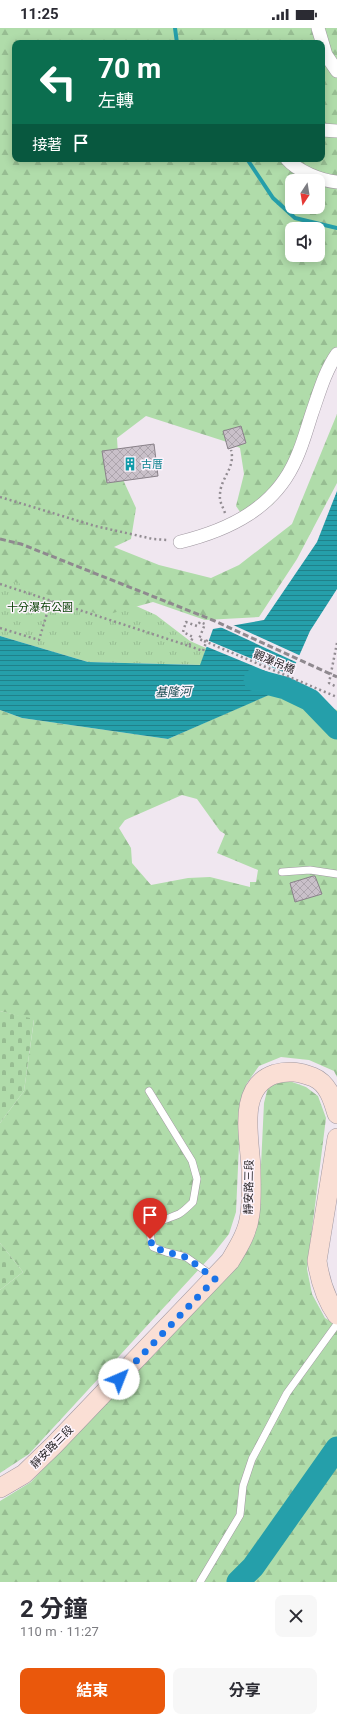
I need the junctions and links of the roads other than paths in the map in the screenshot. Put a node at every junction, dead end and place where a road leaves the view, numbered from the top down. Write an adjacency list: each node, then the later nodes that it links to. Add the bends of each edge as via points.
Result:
1 (318, 28): 2 (street)
2 (322, 40)
3 (325, 52): 4 (street)
4 (337, 71)
5 (325, 130): 6 (street)
6 (337, 131)
7 (291, 162): 8 (street, via 308,174)
8 (337, 182)
9 (337, 354): 10 (street, via 322,385 296,459 285,480 266,502 250,514 199,537)
10 (180, 542)
11 (282, 872): 12 (lane, via 310,870)
12 (337, 874)
13 (149, 1091): 16 (lane, via 192,1161 197,1179 193,1202 181,1212 158,1222 151,1230 150,1239 153,1247 186,1257)
14 (337, 1114): 16 (main road, 靜安路三段, via 333,1098 323,1083 316,1078 300,1072 284,1071 270,1076 259,1084 252,1096 247,1122 251,1168 250,1215 244,1238)
15 (337, 1138): 17 (main road, via 317,1261 325,1293)
16 (215, 1279): 19 (main road, 靜安路三段, via 54,1445 24,1474)
17 (337, 1315)
18 (337, 1324): 20 (lane, via 287,1393 252,1459 243,1486 240,1515)
19 (0, 1488)
20 (200, 1582)

